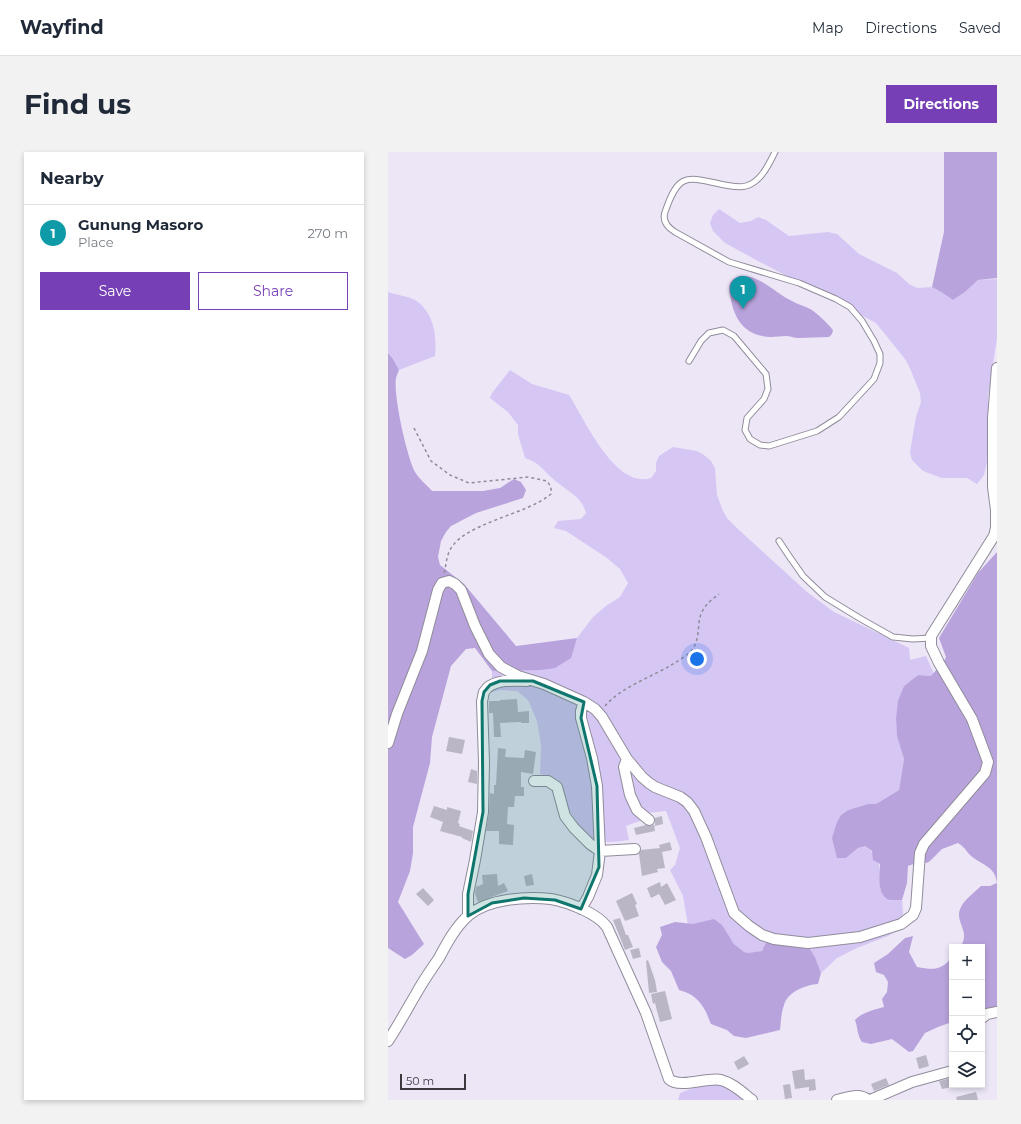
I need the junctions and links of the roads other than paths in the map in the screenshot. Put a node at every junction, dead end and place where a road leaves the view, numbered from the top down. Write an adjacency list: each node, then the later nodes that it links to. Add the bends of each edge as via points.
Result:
1 (775, 152): 2 (lane, via 758,180 747,186 736,187 692,178 683,180 675,188 664,214 668,228 729,262 799,283 850,307 862,321 880,354 880,364 874,380 839,416 817,431 769,446 760,445 750,439 745,430 747,418 764,399 768,389 766,374 734,336 723,330 710,332 701,341)
2 (689, 361)
3 (997, 368): 5 (street, via 993,418 996,528 994,536)
4 (779, 541): 5 (lane, via 803,576 825,597 861,620 893,637)
5 (931, 638): 9 (street, via 931,646 939,663 972,718 988,762 985,773 924,844 920,853 916,908 913,915 901,924 860,937 808,943 762,935 734,913 694,811 680,797 648,783)
6 (533, 681): 7 (street); 8 (street, via 501,667 489,654 461,590 449,581 442,583 422,651); 15 (street, via 500,681 490,685 484,692 483,812 468,894)
7 (584, 702): 9 (street, via 599,714); 13 (street, via 581,718 597,786)
8 (388, 743)
9 (627, 759): 11 (street, via 624,767 630,795 636,810)
10 (534, 781): 13 (street, via 548,781 557,787 565,816 584,839)
11 (649, 820)
12 (635, 849): 13 (street)
13 (600, 851): 14 (street, via 597,875)
14 (581, 909): 15 (street, via 555,900 524,898 492,904); 20 (street, via 607,927 646,1013 669,1079 676,1083 720,1080)
15 (468, 916): 18 (street)
16 (997, 1012): 17 (street)
17 (984, 1016)
18 (388, 1040)
19 (949, 1072): 22 (street, via 912,1082)
20 (752, 1100)
21 (837, 1100): 22 (street, via 858,1096)
22 (869, 1100)

